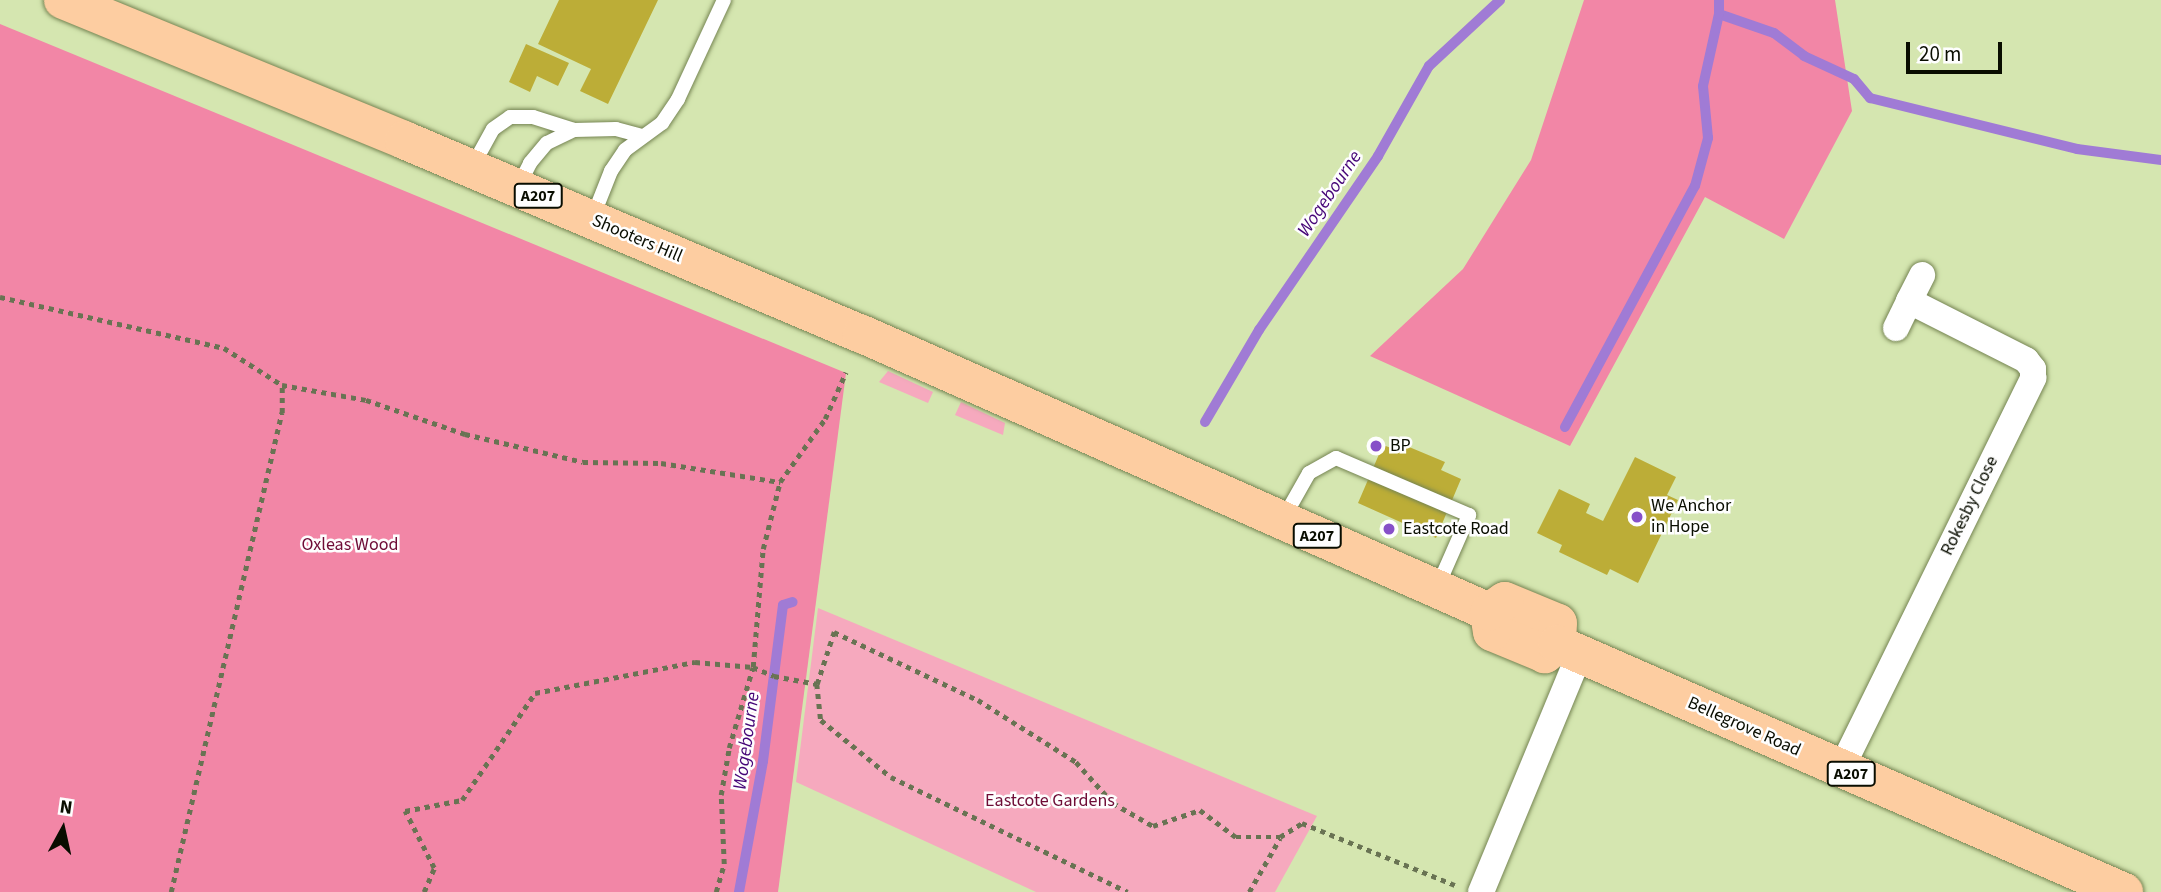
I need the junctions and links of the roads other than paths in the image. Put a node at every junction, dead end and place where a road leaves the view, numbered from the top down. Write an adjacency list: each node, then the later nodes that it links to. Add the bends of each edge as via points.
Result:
1 (724, 0): 4 (lane, via 678,99 662,123)
2 (79, 3): 5 (main road, Shooters Hill / A207)
3 (574, 130): 4 (lane, via 616,129); 5 (lane, via 533,117 510,117 493,129); 6 (lane, via 547,143)
4 (642, 136): 7 (lane, via 611,171)
5 (472, 169): 6 (main road, Shooters Hill / A207)
6 (517, 188): 7 (main road, Shooters Hill / A207)
7 (592, 219): 11 (main road, Shooters Hill / A207)
8 (1922, 275): 9 (street)
9 (1909, 301): 10 (street); 14 (street, Rokesby Close, via 2026,360 2033,378)
10 (1896, 328)
11 (1283, 520): 12 (main road, A207); 12 (lane, via 1309,473 1336,458 1469,515)
12 (1437, 589): 13 (main road, A207, via 1489,612 1505,601 1558,623)
13 (1569, 648): 14 (main road, Bellegrove Road / A207); 15 (street)
14 (1841, 769): 16 (main road, Bellegrove Road / A207)
15 (1481, 892)
16 (2124, 892)

